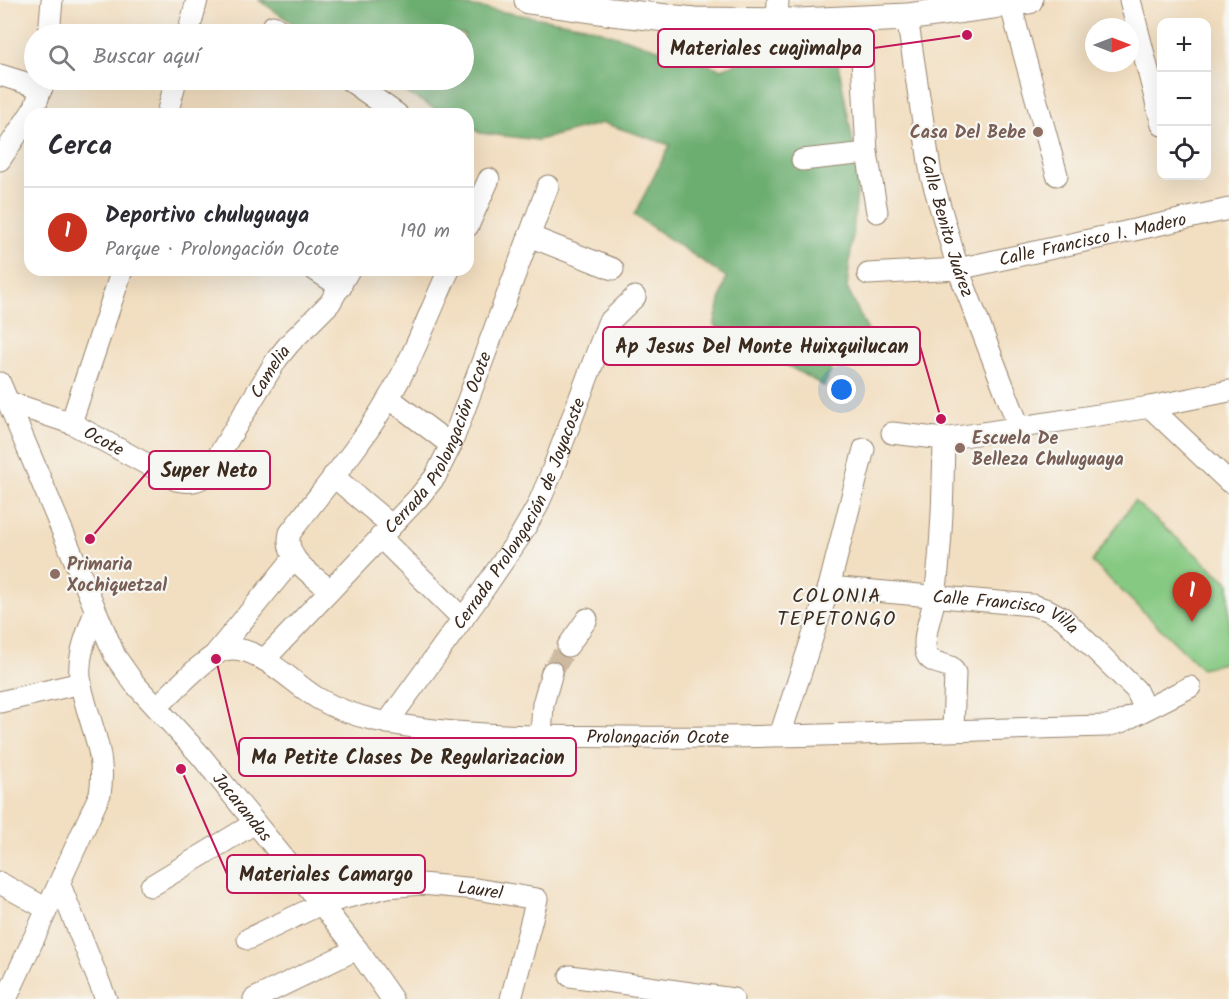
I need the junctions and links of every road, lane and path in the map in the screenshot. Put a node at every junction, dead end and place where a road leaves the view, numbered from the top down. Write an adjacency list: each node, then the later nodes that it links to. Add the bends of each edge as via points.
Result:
1 (52, 0): 9 (street)
2 (197, 0): 10 (street)
3 (528, 0): 6 (main road, via 694,21)
4 (1130, 0): 19 (street)
5 (1021, 1): 7 (main road); 24 (street)
6 (778, 11): 8 (main road)
7 (908, 16): 8 (main road); 32 (street, Calle Benito Juárez, via 931,175)
8 (860, 20): 21 (street)
9 (50, 24)
10 (191, 24)
11 (0, 75): 12 (street)
12 (24, 80)
13 (41, 90): 16 (street)
14 (173, 90): 17 (street)
15 (363, 90): 18 (street)
16 (33, 108)
17 (169, 108)
18 (389, 108)
19 (1157, 109)
20 (24, 123): 22 (street)
21 (867, 153): 23 (street); 28 (street)
22 (0, 160)
23 (802, 160)
24 (1057, 175)
25 (489, 179): 29 (street)
26 (548, 186): 30 (street, Cerrada Prolongación Ocote)
27 (1229, 209): 32 (street, Calle Francisco I. Madero)
28 (877, 212)
29 (474, 213)
30 (529, 236): 31 (street); 46 (street, Cerrada Prolongación Ocote)
31 (613, 269)
32 (958, 269): 33 (street, Calle Francisco I. Madero); 43 (street, Calle Benito Juárez)
33 (868, 274)
34 (120, 276): 42 (street)
35 (445, 276): 40 (street)
36 (345, 279): 49 (street, Camelia, via 330,303 277,359 209,471)
37 (635, 297): 58 (street, Cerrada Prolongación de Joyacoste, via 608,323 537,507)
38 (1229, 391): 41 (street)
39 (4, 392): 42 (street, Ocote); 56 (street, Jacarandas)
40 (389, 398): 46 (street); 48 (street)
41 (1150, 407): 43 (street); 50 (street)
42 (71, 423): 49 (street, Ocote, via 176,480)
43 (1019, 428): 45 (street)
44 (892, 433): 45 (street)
45 (944, 439): 55 (street)
46 (451, 445): 51 (street, Cerrada Prolongación Ocote, via 435,477)
47 (864, 449): 53 (street)
48 (333, 476): 51 (street); 52 (street, via 290,533)
49 (198, 480)
50 (1229, 482)
51 (386, 531): 54 (street, Cerrada Prolongación Ocote); 58 (street)
52 (291, 550): 54 (street); 60 (street)
53 (829, 587): 55 (street, Calle Francisco Villa); 70 (street)
54 (330, 590): 61 (street, Cerrada Prolongación Ocote)
55 (935, 598): 67 (street, Calle Francisco Villa, via 1032,605 1048,610 1063,618 1136,690); 69 (street, via 925,648 927,657 951,667 955,673)
56 (95, 612): 63 (street, via 80,664); 66 (street, Jacarandas, via 115,656)
57 (587, 619): 59 (street)
58 (463, 620): 68 (street, Cerrada Prolongación de Joyacoste)
59 (568, 646)
60 (216, 653): 61 (street, Prolongación Ocote, via 235,648); 66 (street)
61 (264, 660): 68 (street, Prolongación Ocote, via 318,699 343,711)
62 (552, 672): 71 (street, via 543,704)
63 (81, 683): 65 (street); 74 (street, via 103,778 100,794)
64 (1190, 687): 67 (street, Prolongación Ocote)
65 (0, 702)
66 (157, 707): 72 (street, Jacarandas)
67 (1145, 709): 69 (street, Prolongación Ocote, via 1106,726)
68 (387, 723): 71 (street, Prolongación Ocote)
69 (953, 730): 70 (street, Prolongación Ocote)
70 (780, 735): 71 (street, Prolongación Ocote)
71 (541, 737)
72 (255, 823): 75 (street); 76 (street, Jacarandas)
73 (0, 883): 77 (street)
74 (60, 885): 77 (street); 83 (street)
75 (151, 886)
76 (321, 904): 78 (street); 79 (street, Jacarandas); 86 (street, Laurel, via 387,887 421,884 537,898)
77 (48, 909): 82 (street)
78 (248, 939)
79 (357, 949): 84 (street); 85 (street, Jacarandas)
80 (570, 976): 81 (street)
81 (701, 996): 87 (street)
82 (6, 999)
83 (106, 999)
84 (254, 999)
85 (392, 999)
86 (511, 999)
87 (733, 999)

